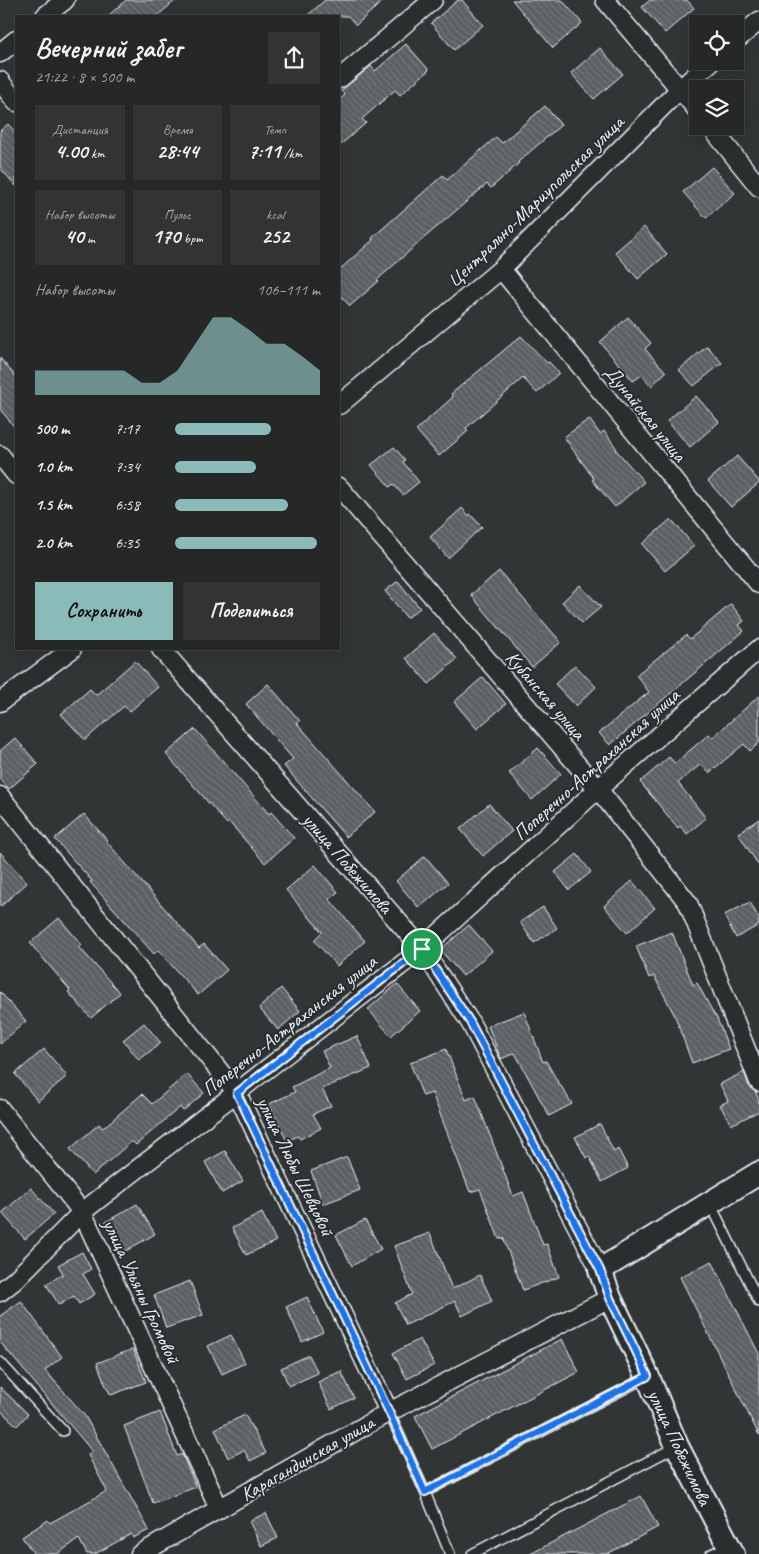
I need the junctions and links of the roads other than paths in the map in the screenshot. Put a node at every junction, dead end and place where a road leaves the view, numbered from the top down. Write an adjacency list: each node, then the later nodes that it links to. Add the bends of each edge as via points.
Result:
1 (66, 0): 4 (street)
2 (433, 0): 10 (street)
3 (605, 0): 12 (street)
4 (47, 15)
5 (759, 21): 6 (street)
6 (744, 34)
7 (15, 41): 8 (street)
8 (0, 53)
9 (702, 70): 12 (street, Центрально-Мариупольская улица)
10 (340, 78)
11 (0, 80): 14 (street)
12 (680, 89): 13 (street); 17 (street, Центрально-Мариупольская улица)
13 (689, 100)
14 (15, 101)
15 (717, 135): 16 (street)
16 (759, 187)
17 (501, 269): 18 (street, Центрально-Мариупольская улица); 22 (street, Дунайская улица)
18 (340, 405)
19 (0, 455): 20 (street)
20 (15, 473)
21 (340, 488): 27 (street, Кубанская улица)
22 (759, 584)
23 (759, 649): 27 (street, Поперечно-Астраханская улица)
24 (71, 650): 26 (street)
25 (162, 650): 29 (street, улица Побежимова)
26 (0, 702)
27 (598, 789): 29 (street, Поперечно-Астраханская улица); 30 (street, Кубанская улица, via 688,903)
28 (0, 796): 31 (street, улица Любы Шевцовой)
29 (422, 949): 31 (street, Поперечно-Астраханская улица); 36 (street, улица Побежимова, via 470,1022)
30 (759, 1082)
31 (237, 1093): 35 (street, Поперечно-Астраханская улица); 42 (street, улица Любы Шевцовой)
32 (0, 1109): 35 (street, улица Ульяны Громовой)
33 (759, 1173): 34 (street)
34 (710, 1203): 36 (street); 39 (lane)
35 (82, 1212): 37 (street, Поперечно-Астраханская улица); 46 (street, улица Ульяны Громовой)
36 (600, 1270): 38 (street, улица Побежимова)
37 (0, 1292)
38 (610, 1298): 41 (street, улица Побежимова); 42 (street, Карагандинская улица)
39 (759, 1302)
40 (0, 1362): 43 (lane)
41 (648, 1376): 44 (street, улица Побежимова); 45 (lane)
42 (389, 1412): 45 (lane); 46 (street, Карагандинская улица)
43 (63, 1431)
44 (677, 1446): 47 (street, улица Побежимова); 50 (lane)
45 (425, 1492): 48 (lane)
46 (219, 1508): 49 (street, Карагандинская улица)
47 (724, 1551)
48 (446, 1553)
49 (140, 1554)
50 (472, 1554)

